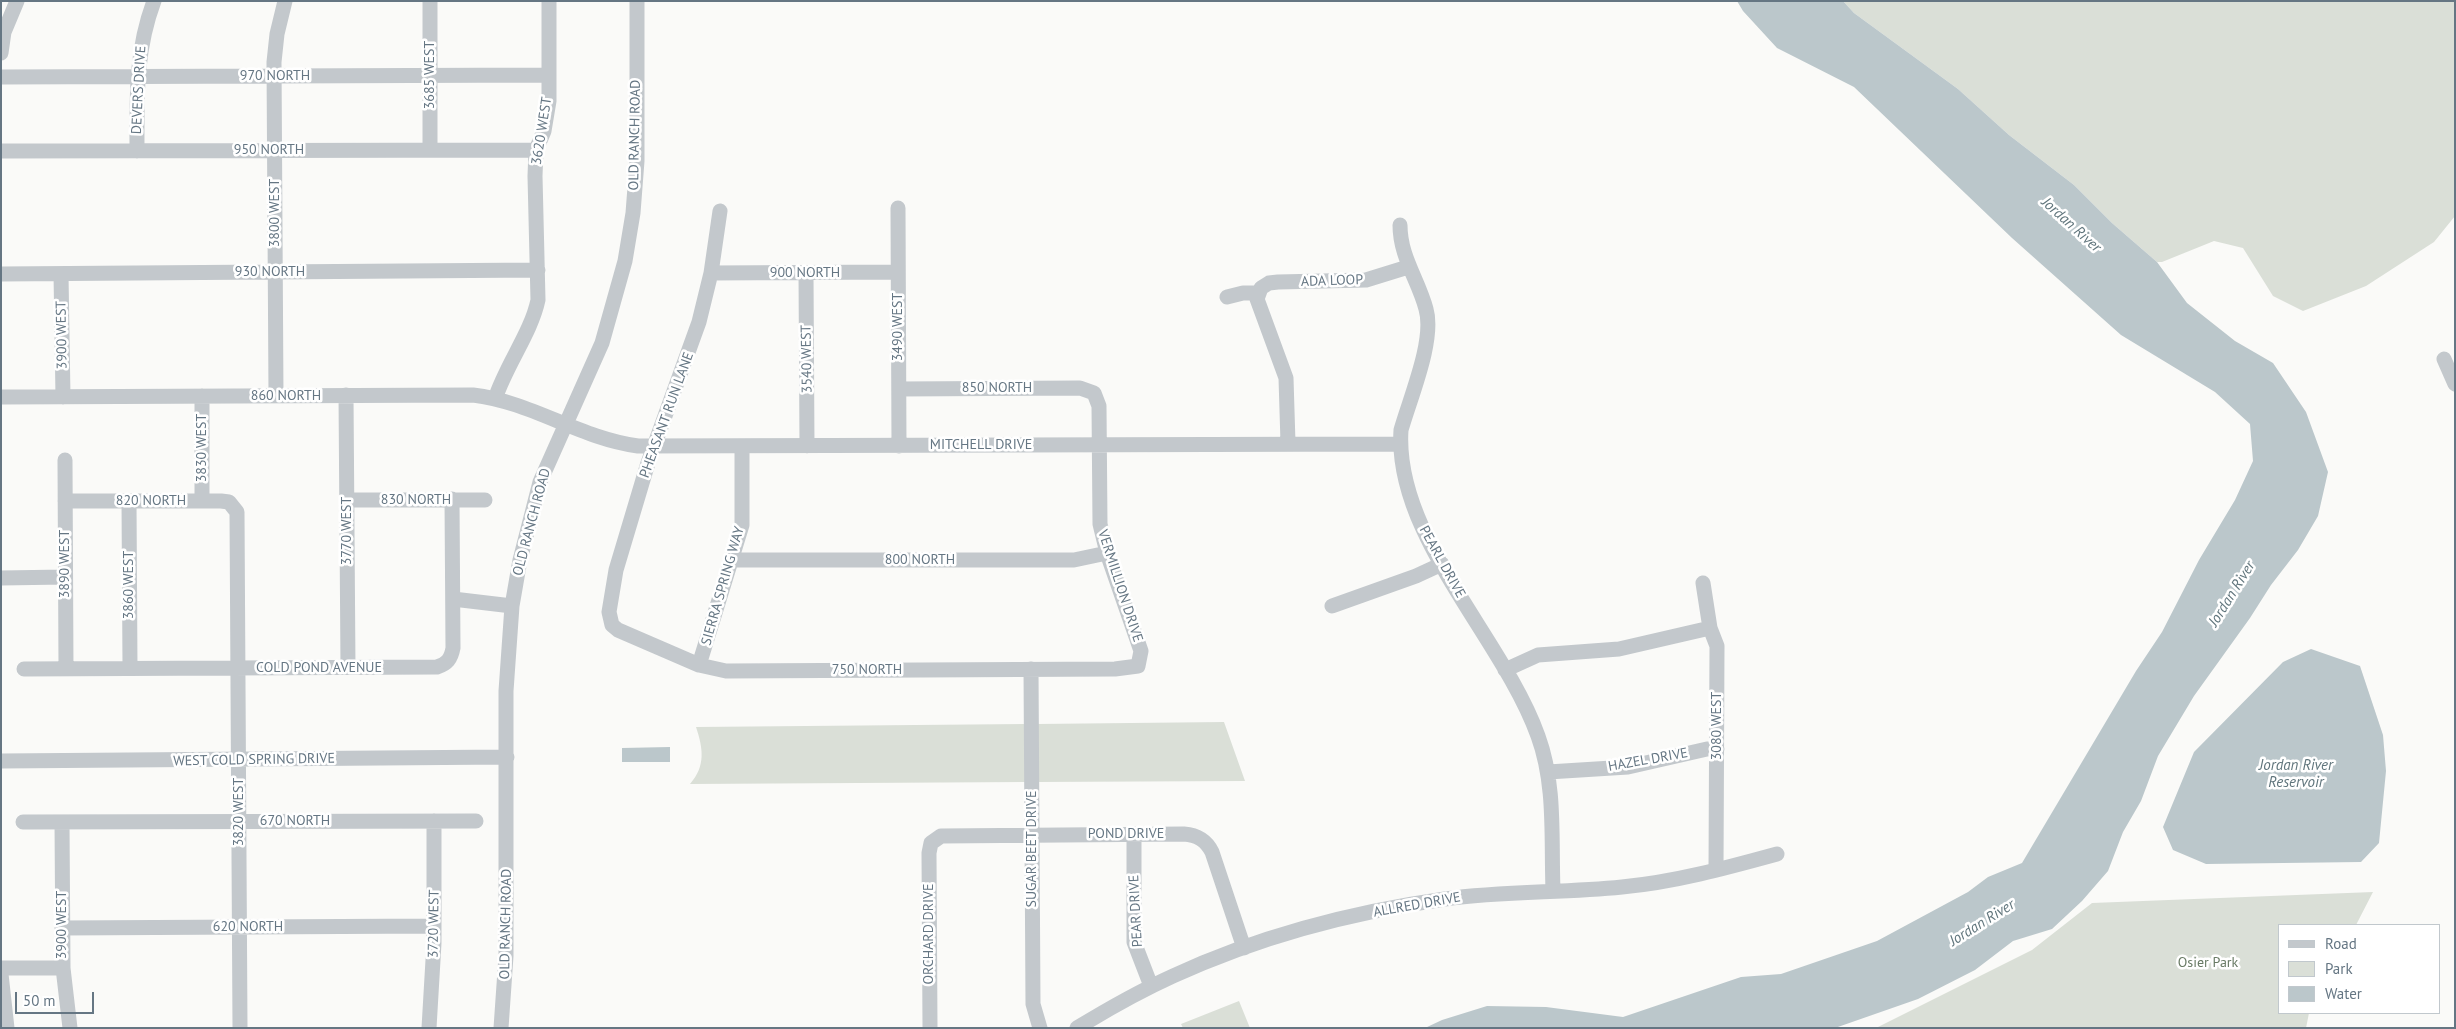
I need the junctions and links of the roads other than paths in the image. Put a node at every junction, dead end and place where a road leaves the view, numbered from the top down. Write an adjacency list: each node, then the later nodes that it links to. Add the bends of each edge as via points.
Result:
1 (17, 1): 7 (street)
2 (154, 1): 11 (street, DEVERS DRIVE, via 143,34)
3 (285, 1): 12 (street, 3800 WEST, via 276,41)
4 (430, 1): 9 (street, 3685 WEST)
5 (549, 1): 10 (street, 3620 WEST)
6 (637, 1): 42 (street, OLD RANCH ROAD, via 636,161 629,242 602,344)
7 (3, 32): 8 (street)
8 (1, 53)
9 (431, 74): 10 (street, 970 NORTH); 12 (street, 970 NORTH); 14 (street, 3685 WEST)
10 (549, 75): 16 (street, 3620 WEST, via 544,131)
11 (137, 76): 12 (street, 970 NORTH); 13 (street, 970 NORTH); 18 (street, DEVERS DRIVE)
12 (274, 76): 15 (street, 3800 WEST)
13 (1, 77)
14 (430, 149): 15 (street, 950 NORTH); 16 (street, 950 NORTH)
15 (275, 150): 18 (street, 950 NORTH); 24 (street, 3800 WEST)
16 (536, 150): 23 (street, 3620 WEST)
17 (1, 151): 18 (street, 950 NORTH)
18 (137, 151)
19 (898, 208): 26 (street, 3490 WEST)
20 (720, 211): 27 (street, PHEASANT RUN LANE)
21 (1400, 225): 22 (street, PEARL DRIVE)
22 (1408, 267): 30 (street, ADA LOOP, via 1366,280 1270,283); 45 (street, PEARL DRIVE, via 1426,310 1429,331 1401,430)
23 (538, 270): 24 (street, 930 NORTH); 41 (street, 3620 WEST, via 536,307)
24 (276, 272): 29 (street, 930 NORTH); 38 (street, 3800 WEST)
25 (806, 272): 26 (street, 900 NORTH); 27 (street, 900 NORTH); 47 (street, 3540 WEST)
26 (898, 272): 34 (street, 3490 WEST)
27 (711, 273): 49 (street, PHEASANT RUN LANE, via 692,348)
28 (1, 274): 29 (street, 930 NORTH)
29 (61, 274): 40 (street, 3900 WEST)
30 (1258, 293): 31 (street, ADA LOOP); 43 (street, via 1286,378)
31 (1227, 297)
32 (2444, 359): 33 (street)
33 (2455, 384)
34 (899, 389): 35 (street, 850 NORTH, via 1080,388); 48 (street, 3490 WEST)
35 (1094, 394): 44 (street, VERMILLION DRIVE, via 1099,401)
36 (346, 395): 38 (street, 860 NORTH); 41 (street, 860 NORTH); 52 (street, 3770 WEST)
37 (202, 396): 38 (street, 860 NORTH); 40 (street, 860 NORTH); 55 (street, 3830 WEST)
38 (276, 396)
39 (1, 397): 40 (street, 860 NORTH)
40 (62, 397)
41 (495, 398): 42 (street, 860 NORTH)
42 (565, 424): 49 (street, MITCHELL DRIVE, via 614,443); 65 (street, OLD RANCH ROAD, via 540,482)
43 (1288, 443): 44 (street, MITCHELL DRIVE); 45 (street, MITCHELL DRIVE)
44 (1099, 444): 48 (street, MITCHELL DRIVE); 58 (street, VERMILLION DRIVE, via 1100,524)
45 (1400, 444): 60 (street, PEARL DRIVE, via 1410,498)
46 (742, 446): 47 (street, MITCHELL DRIVE); 49 (street, MITCHELL DRIVE); 59 (street, SIERRA SPRING WAY, via 742,525)
47 (807, 446): 48 (street, MITCHELL DRIVE)
48 (899, 446)
49 (654, 447): 67 (street, PHEASANT RUN LANE, via 616,570)
50 (65, 460): 56 (street, 3890 WEST)
51 (452, 499): 52 (street, 830 NORTH); 53 (street, 830 NORTH); 64 (street, COLD POND AVENUE)
52 (347, 500): 71 (street, 3770 WEST)
53 (485, 500)
54 (129, 501): 55 (street, 820 NORTH); 56 (street, 820 NORTH); 72 (street, 3860 WEST)
55 (202, 501): 57 (street, 820 NORTH, via 229,502)
56 (65, 502): 61 (street, 3890 WEST)
57 (235, 507): 73 (street, 3820 WEST)
58 (1107, 552): 59 (street, 800 NORTH, via 1074,560); 70 (street, VERMILLION DRIVE, via 1141,652)
59 (732, 560): 69 (street, SIERRA SPRING WAY)
60 (1442, 564): 66 (street); 77 (street, PEARL DRIVE)
61 (66, 577): 62 (street); 75 (street, 3890 WEST)
62 (1, 578)
63 (1703, 583): 68 (street, 3080 WEST)
64 (453, 599): 65 (street); 71 (street, COLD POND AVENUE, via 453,648 444,665)
65 (512, 606): 79 (street, OLD RANCH ROAD, via 507,674)
66 (1332, 606)
67 (609, 618): 69 (street, 750 NORTH, via 618,630)
68 (1710, 628): 77 (street, via 1614,650 1538,655); 78 (street, 3080 WEST, via 1717,646)
69 (699, 665): 76 (street, 750 NORTH, via 739,671)
70 (1138, 666): 76 (street, 750 NORTH)
71 (348, 667): 73 (street, COLD POND AVENUE)
72 (130, 668): 73 (street, COLD POND AVENUE); 75 (street, COLD POND AVENUE)
73 (238, 668): 80 (street, 3820 WEST)
74 (24, 669): 75 (street, COLD POND AVENUE)
75 (66, 669)
76 (1031, 669): 89 (street, SUGAR BEET DRIVE)
77 (1505, 670): 82 (street, PEARL DRIVE, via 1532,720)
78 (1717, 749): 82 (street, HAZEL DRIVE, via 1628,766); 92 (street, 3080 WEST)
79 (507, 757): 80 (street, WEST COLD SPRING DRIVE); 106 (street, OLD RANCH ROAD, via 507,940)
80 (239, 760): 81 (street, WEST COLD SPRING DRIVE); 83 (street, 3820 WEST)
81 (1, 761)
82 (1548, 772): 93 (street, PEARL DRIVE)
83 (239, 821): 84 (street, 670 NORTH); 87 (street, 670 NORTH); 95 (street, 3820 WEST)
84 (434, 821): 85 (street, 670 NORTH); 94 (street, 3720 WEST)
85 (476, 821)
86 (23, 822): 87 (street, 670 NORTH)
87 (62, 822): 96 (street, 3900 WEST)
88 (1134, 834): 89 (street, POND DRIVE); 97 (street, POND DRIVE, via 1190,834 1205,842 1212,852); 101 (street, PEAR DRIVE, via 1134,942)
89 (1032, 835): 90 (street, POND DRIVE, via 945,835); 108 (street, SUGAR BEET DRIVE, via 1033,1004)
90 (933, 840): 107 (street, ORCHARD DRIVE, via 929,854)
91 (1777, 854): 92 (street, ALLRED DRIVE)
92 (1716, 870): 93 (street, ALLRED DRIVE, via 1644,884)
93 (1552, 890): 97 (street, ALLRED DRIVE, via 1412,904 1322,924)
94 (434, 926): 95 (street, 620 NORTH); 105 (street, 3720 WEST)
95 (240, 927): 96 (street, 620 NORTH); 104 (street, 3820 WEST)
96 (62, 928): 99 (street, 3900 WEST)
97 (1244, 948): 101 (street, ALLRED DRIVE)
98 (1, 968): 99 (street)
99 (63, 968): 103 (street, 3900 WEST)
100 (1, 974): 102 (street)
101 (1151, 986): 109 (street, ALLRED DRIVE)
102 (7, 1028)
103 (70, 1028)
104 (240, 1028)
105 (429, 1028)
106 (501, 1028)
107 (930, 1028)
108 (1040, 1028)
109 (1077, 1028)

